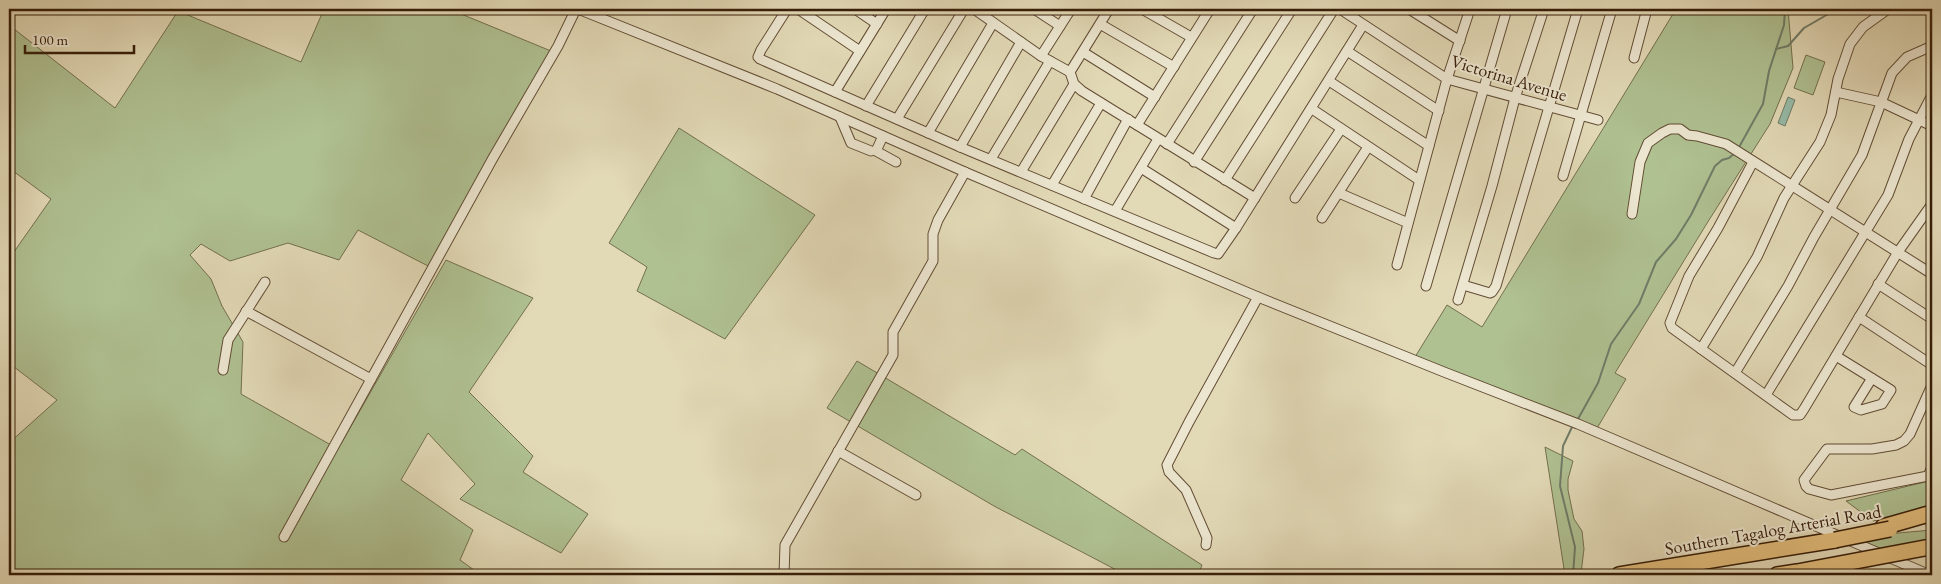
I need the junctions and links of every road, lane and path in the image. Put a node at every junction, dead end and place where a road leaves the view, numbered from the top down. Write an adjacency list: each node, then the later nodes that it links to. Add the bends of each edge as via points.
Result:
1 (577, 9): 59 (street); 117 (street)
2 (787, 9): 47 (street, via 758,57)
3 (798, 9): 35 (street)
4 (856, 9): 27 (street)
5 (886, 9): 27 (street)
6 (925, 9): 54 (street)
7 (964, 9): 60 (street)
8 (974, 9): 26 (street)
9 (1034, 9): 30 (street)
10 (1070, 9): 30 (street)
11 (1109, 9): 28 (street)
12 (1142, 9): 31 (street)
13 (1208, 9): 31 (street)
14 (1253, 9): 70 (street)
15 (1292, 9): 77 (street)
16 (1334, 9): 83 (street)
17 (1340, 9): 29 (street, Victorina Avenue)
18 (1409, 9): 32 (street)
19 (1470, 9): 32 (street)
20 (1508, 9): 46 (street)
21 (1544, 9): 51 (street)
22 (1578, 9): 55 (street)
23 (1612, 9): 58 (street)
24 (1647, 9): 39 (street)
25 (1888, 9): 48 (street, via 1863,27 1850,44)
26 (993, 22): 33 (street); 67 (street)
27 (877, 24): 35 (street)
28 (1100, 24): 37 (street); 41 (street)
29 (1363, 25): 36 (street); 43 (street, Victorina Avenue)
30 (1060, 26): 38 (street)
31 (1191, 37): 41 (street)
32 (1460, 41): 43 (street)
33 (1021, 42): 38 (street); 72 (street)
34 (1932, 46): 52 (street, via 1899,63)
35 (860, 51): 47 (street)
36 (1347, 51): 44 (street); 57 (street)
37 (1083, 52): 42 (street); 50 (street)
38 (1041, 56): 40 (street)
39 (1634, 58)
40 (1050, 61): 42 (street); 75 (street)
41 (1174, 67): 50 (street)
42 (1070, 72): 45 (street)
43 (1447, 79): 46 (street, Victorina Avenue); 57 (street)
44 (1329, 81): 56 (street); 71 (street)
45 (1074, 84): 53 (street); 81 (street)
46 (1484, 90): 51 (street, Victorina Avenue); 105 (street)
47 (835, 92): 54 (street)
48 (1836, 92): 52 (street); 86 (street, via 1820,142)
49 (1932, 95): 62 (street)
50 (1155, 97): 64 (street)
51 (1515, 98): 55 (street, Victorina Avenue); 104 (street)
52 (1881, 102): 62 (street); 92 (street, via 1862,155)
53 (1101, 103): 61 (street); 85 (street)
54 (866, 106): 60 (street)
55 (1548, 108): 58 (street, Victorina Avenue); 104 (street, via 1496,286 1490,293)
56 (1312, 109): 66 (street); 88 (street)
57 (1438, 112): 71 (street)
58 (1581, 115): 63 (street, Victorina Avenue); 82 (street)
59 (840, 117): 68 (street); 74 (street, via 851,143)
60 (897, 119): 67 (street)
61 (1128, 119): 64 (street); 90 (street)
62 (1919, 119): 65 (street); 98 (street, via 1888,196)
63 (1598, 120)
64 (1137, 125): 69 (street)
65 (1932, 126)
66 (1341, 129): 73 (street); 89 (street)
67 (928, 133): 72 (street)
68 (883, 136): 76 (street, via 876,150); 80 (street)
69 (1158, 139): 70 (street); 79 (street)
70 (1167, 144): 77 (street)
71 (1429, 146): 84 (street)
72 (960, 147): 75 (street)
73 (1368, 147): 84 (street); 87 (street)
74 (872, 151)
75 (991, 159): 81 (street)
76 (896, 162)
77 (1194, 162): 83 (street)
78 (1753, 162): 86 (street); 94 (street, via 1726,144 1688,135 1680,129 1662,132 1648,143 1640,162); 111 (street, via 1689,276 1670,323 1672,328)
79 (1141, 168): 93 (street); 97 (street)
80 (965, 172): 106 (street); 120 (street, via 938,220 933,234 933,261 894,332 892,355)
81 (1021, 172): 85 (street)
82 (1563, 176)
83 (1225, 180): 88 (street)
84 (1419, 180): 96 (street)
85 (1052, 185): 90 (street)
86 (1792, 186): 92 (street); 111 (street, via 1757,258)
87 (1339, 192): 95 (street); 96 (street)
88 (1254, 198): 97 (street)
89 (1295, 198)
90 (1084, 199): 93 (street)
91 (1932, 204): 99 (street)
92 (1830, 209): 98 (street); 115 (street)
93 (1115, 211): 97 (street, via 1218,254)
94 (1632, 214)
95 (1322, 218)
96 (1408, 223): 100 (street)
97 (1236, 228)
98 (1866, 233): 99 (street); 119 (street)
99 (1898, 252): 101 (street); 103 (street)
100 (1397, 265)
101 (1932, 274)
102 (265, 282): 108 (street)
103 (1878, 284): 109 (street); 110 (street)
104 (1463, 285): 107 (street)
105 (1426, 286)
106 (1258, 297): 127 (street, via 1167,465 1169,472 1186,490 1207,538); 132 (street, via 1574,422)
107 (1458, 300)
108 (246, 311): 114 (street, via 228,340); 117 (street)
109 (1859, 317): 112 (street); 113 (street)
110 (1932, 320)
111 (1701, 349): 115 (street)
112 (1836, 356): 116 (street); 119 (street, via 1800,414 1793,415)
113 (1932, 365)
114 (223, 370)
115 (1735, 373): 119 (street)
116 (1872, 378)
117 (372, 379): 126 (street)
118 (1932, 385): 121 (street, via 1904,441 1872,449 1827,449 1804,483 1808,489 1838,494 1928,476)
119 (1766, 395)
120 (838, 451): 122 (street); 129 (street, via 785,545)
121 (1932, 468)
122 (916, 495)
123 (1932, 513): 125 (highway)
124 (1932, 522): 125 (highway, Southern Tagalog Arterial Road)
125 (1886, 528): 130 (highway, Southern Tagalog Arterial Road, bridge, via 1835,540)
126 (284, 537)
127 (1206, 545)
128 (1931, 547): 131 (highway, bridge)
129 (784, 575)
130 (1619, 575)
131 (1777, 575)
132 (1930, 575)

